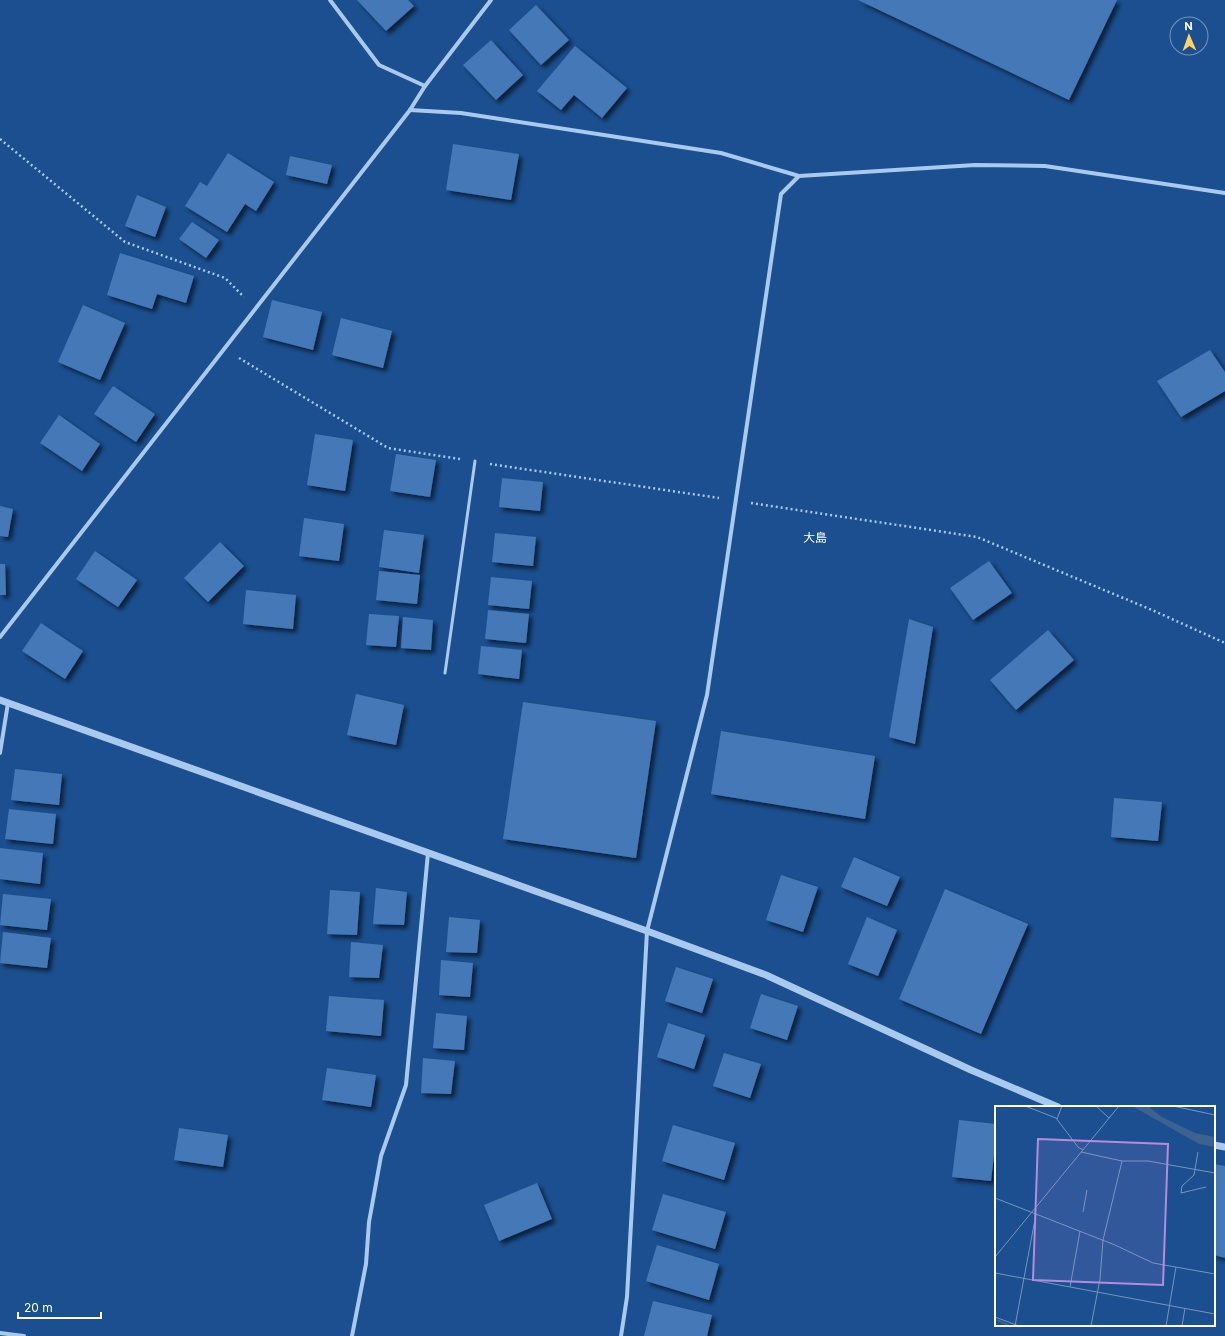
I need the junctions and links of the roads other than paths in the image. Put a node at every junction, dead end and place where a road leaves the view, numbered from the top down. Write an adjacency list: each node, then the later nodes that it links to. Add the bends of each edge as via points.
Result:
1 (330, 0): 3 (street, via 379,65)
2 (491, 0): 3 (street)
3 (425, 86): 4 (street)
4 (410, 110): 5 (street, via 468,114 721,153); 8 (street)
5 (799, 176): 6 (street, via 975,166 1045,166); 14 (street, via 782,194 707,696)
6 (1225, 193)
7 (475, 461): 9 (lane)
8 (0, 637)
9 (445, 673)
10 (0, 700): 11 (street)
11 (8, 703): 12 (street); 13 (street)
12 (0, 753)
13 (428, 852): 14 (street); 20 (street, via 406,1084 381,1156 369,1222 366,1264)
14 (647, 931): 15 (street, via 766,974 971,1070); 21 (street, via 627,1297)
15 (1056, 1106)
16 (1215, 1145): 17 (street)
17 (1225, 1147)
18 (0, 1332): 19 (street)
19 (24, 1336)
20 (352, 1336)
21 (621, 1336)

